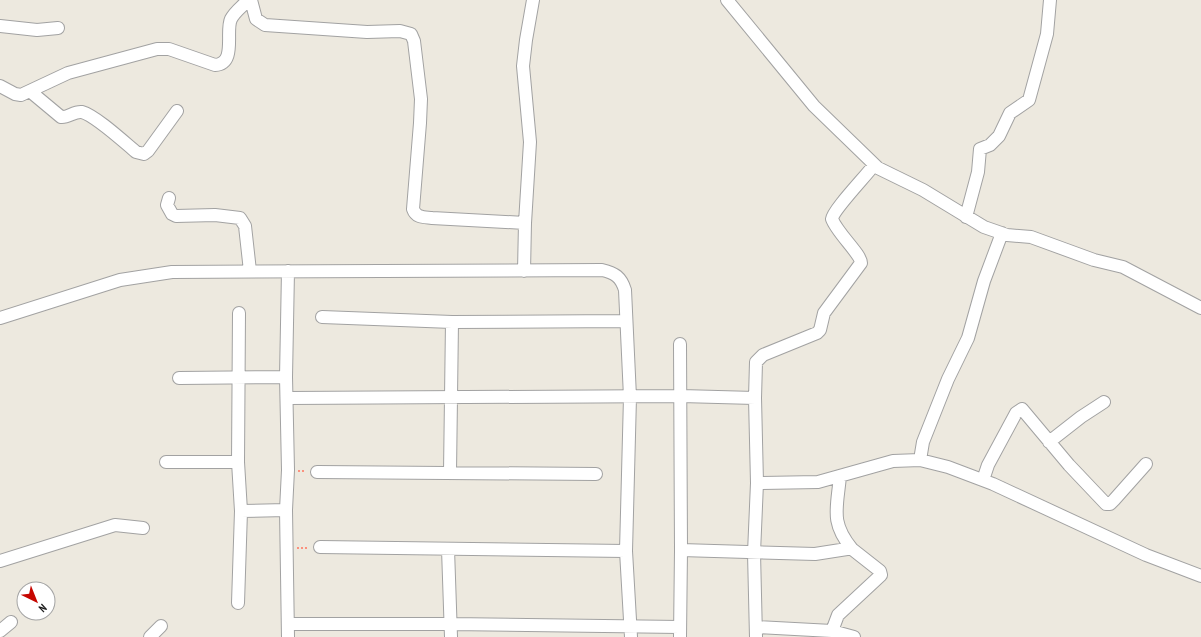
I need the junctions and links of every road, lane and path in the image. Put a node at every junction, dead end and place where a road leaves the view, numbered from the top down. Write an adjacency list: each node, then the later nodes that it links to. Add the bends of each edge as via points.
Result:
1 (250, 0): 8 (street, via 231,19 230,45 221,64 215,65 169,49 157,49 68,73); 13 (street, via 256,19 265,25 367,32 400,31 411,34 414,41 420,99 414,213 432,218)
2 (533, 0): 13 (street, via 523,66 530,142)
3 (727, 0): 10 (street, via 814,106)
4 (1050, 0): 12 (street, via 1047,34 1031,95 1026,104 1010,113 995,141 980,150 978,172)
5 (0, 26): 6 (street, via 37,30)
6 (58, 28)
7 (0, 86): 8 (street, via 18,95)
8 (30, 92): 9 (street, via 61,117 76,112 83,113 142,154 148,151)
9 (177, 111)
10 (874, 165): 12 (street, via 923,190); 32 (street, via 834,212 832,219 835,228 859,257 861,264 824,313 817,333 758,358 755,367)
11 (168, 198): 15 (street, via 167,205 176,216 215,215 240,218 245,226)
12 (966, 217): 14 (street)
13 (525, 223): 17 (street)
14 (1002, 233): 18 (street, via 1031,237 1088,258 1123,267); 35 (street, via 984,281 968,338 948,379 923,442)
15 (250, 271): 16 (street); 21 (street, via 172,272 133,277)
16 (288, 271): 17 (street); 25 (street)
17 (524, 271): 22 (street, via 612,272 619,276 625,290)
18 (1201, 308)
19 (239, 313): 27 (street)
20 (322, 317): 23 (street)
21 (0, 318)
22 (626, 321): 23 (street); 29 (street)
23 (452, 322): 31 (street)
24 (680, 344): 28 (street)
25 (286, 377): 27 (street); 30 (street)
26 (180, 378): 27 (street)
27 (238, 378): 37 (street)
28 (681, 396): 29 (street); 32 (street); 53 (street)
29 (630, 397): 31 (street); 54 (street)
30 (288, 398): 31 (street); 39 (street)
31 (450, 398): 41 (street)
32 (755, 398): 45 (street)
33 (1104, 402): 34 (street, via 1081,416)
34 (1049, 442): 38 (street, via 1101,500 1108,504); 44 (street, via 1025,410 1020,410 1003,437)
35 (920, 460): 43 (street, via 893,461); 44 (street)
36 (166, 462): 37 (street)
37 (238, 462): 47 (street)
38 (1146, 464)
39 (288, 470): 40 (path); 46 (street)
40 (317, 472): 41 (street)
41 (450, 472): 42 (street)
42 (596, 474)
43 (840, 476): 45 (street, via 818,482); 52 (street, via 836,521 838,530)
44 (983, 480): 57 (street, via 1146,555)
45 (757, 483): 55 (street)
46 (286, 510): 47 (street); 49 (street)
47 (241, 511): 58 (street)
48 (142, 528): 56 (street, via 115,525)
49 (287, 548): 50 (path); 60 (street)
50 (320, 548): 51 (street)
51 (448, 549): 54 (street); 61 (street)
52 (852, 549): 55 (street, via 816,554); 64 (street, via 880,571 881,575 838,615)
53 (682, 550): 55 (street); 66 (street)
54 (626, 551): 65 (street)
55 (754, 553): 67 (street)
56 (0, 561)
57 (1201, 576)
58 (238, 603)
59 (11, 622): 63 (street)
60 (289, 624): 61 (street); 69 (street)
61 (450, 624): 65 (street); 70 (street)
62 (161, 626): 68 (street)
63 (0, 631)
64 (832, 631): 67 (street); 71 (street)
65 (631, 632): 66 (street)
66 (680, 632)
67 (756, 632)
68 (150, 637)
69 (288, 637)
70 (450, 637)
71 (854, 637)

